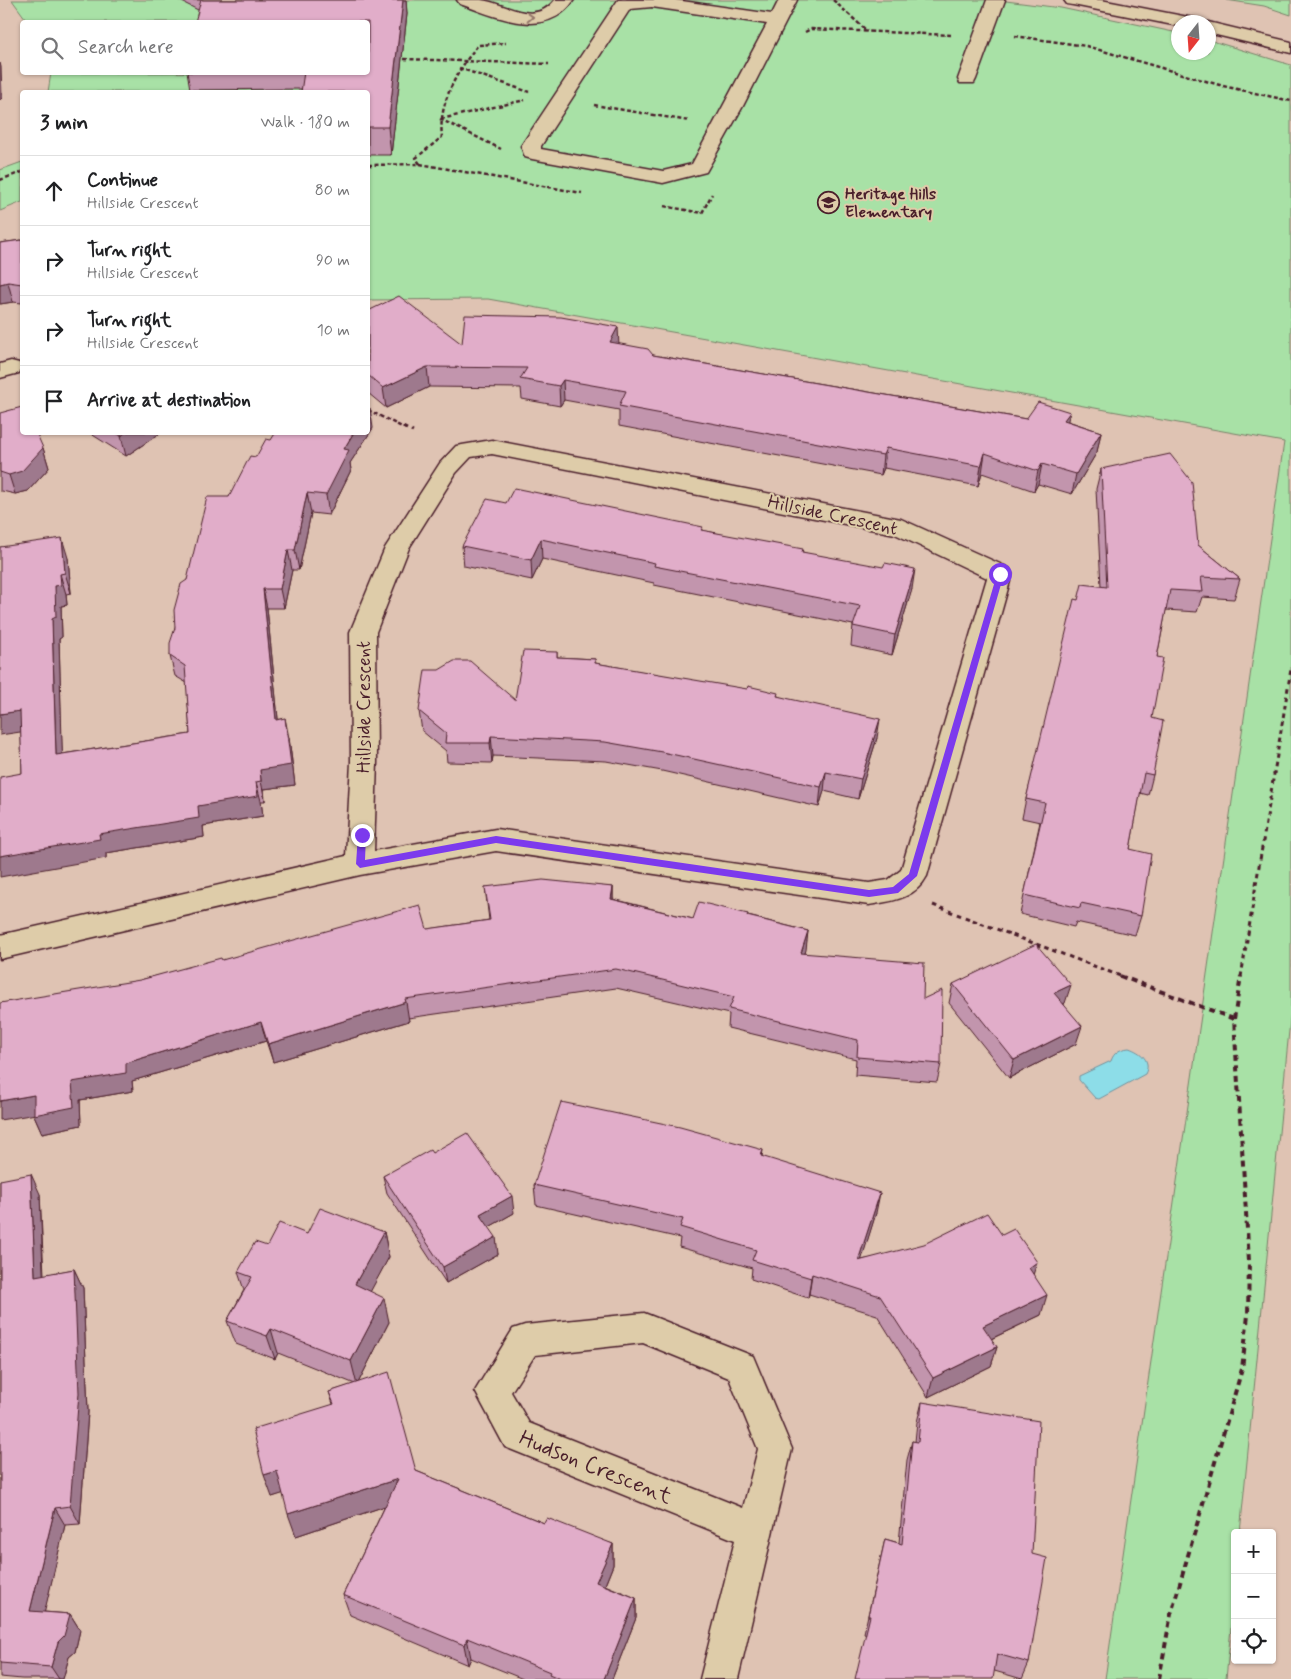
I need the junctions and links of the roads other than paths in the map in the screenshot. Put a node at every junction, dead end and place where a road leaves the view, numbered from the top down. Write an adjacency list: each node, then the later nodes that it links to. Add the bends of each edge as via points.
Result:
1 (466, 0): 2 (street, one-way to 2, via 527,18 552,14)
2 (565, 0)
3 (788, 0): 7 (street)
4 (996, 0): 10 (street)
5 (1074, 0): 6 (street)
6 (1171, 19)
7 (778, 20): 7 (street, via 724,127 699,168 663,177 532,152 531,146 624,4 652,2)
8 (1216, 30): 9 (street)
9 (1291, 48)
10 (967, 79)
11 (360, 864): 11 (street, Hillside Crescent, via 496,840 869,894 895,890 913,876 1000,574 901,527 492,447 464,451 448,468 397,548 363,632 364,762); 12 (street)
12 (0, 947)
13 (756, 1531): 13 (street, Hudson Crescent, via 775,1450 741,1366 644,1328 525,1340 492,1391 517,1435); 14 (street, Hudson Crescent)
14 (719, 1679)

